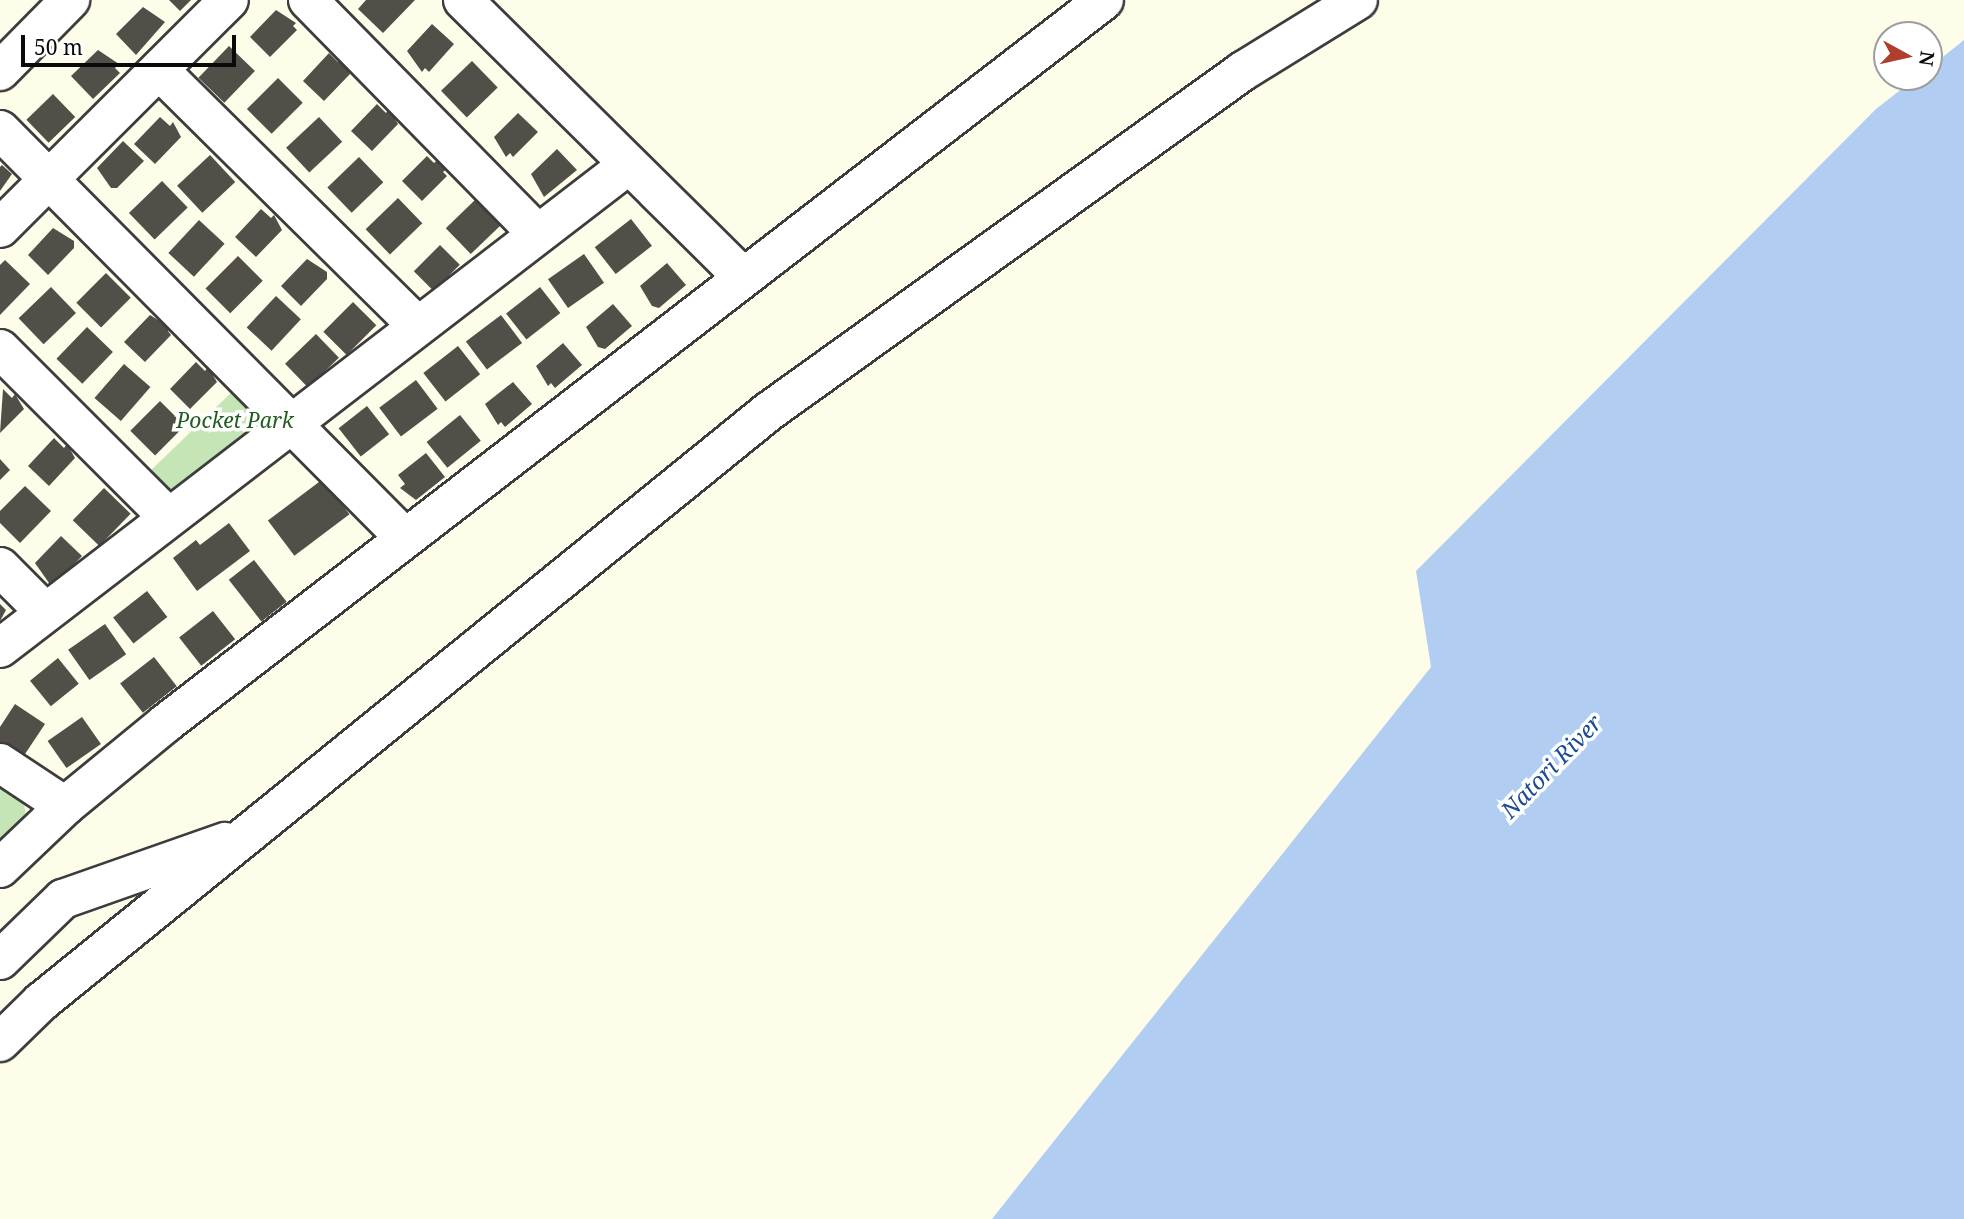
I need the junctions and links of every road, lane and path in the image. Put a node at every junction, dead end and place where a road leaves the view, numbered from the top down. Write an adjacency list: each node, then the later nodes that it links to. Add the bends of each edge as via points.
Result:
1 (70, 0): 8 (street)
2 (229, 0): 7 (street)
3 (308, 0): 13 (street)
4 (463, 0): 10 (street)
5 (1104, 0): 14 (street)
6 (1358, 0): 25 (street, via 1243,71 768,412)
7 (159, 70): 11 (street); 15 (street)
8 (0, 71)
9 (0, 130): 11 (street)
10 (627, 166): 13 (street); 14 (street)
11 (50, 179): 12 (street); 17 (street)
12 (0, 228)
13 (537, 233): 15 (street)
14 (743, 277): 19 (street)
15 (416, 324): 17 (street)
16 (0, 349): 18 (street)
17 (292, 426): 18 (street); 19 (street)
18 (168, 517): 21 (street)
19 (404, 537): 24 (street)
20 (0, 567): 21 (street)
21 (44, 611): 22 (street)
22 (0, 649)
23 (0, 763): 24 (street)
24 (65, 806): 26 (street)
25 (253, 831): 27 (street, via 63,899); 28 (street, via 41,1002)
26 (0, 868)
27 (0, 960)
28 (0, 1042)

